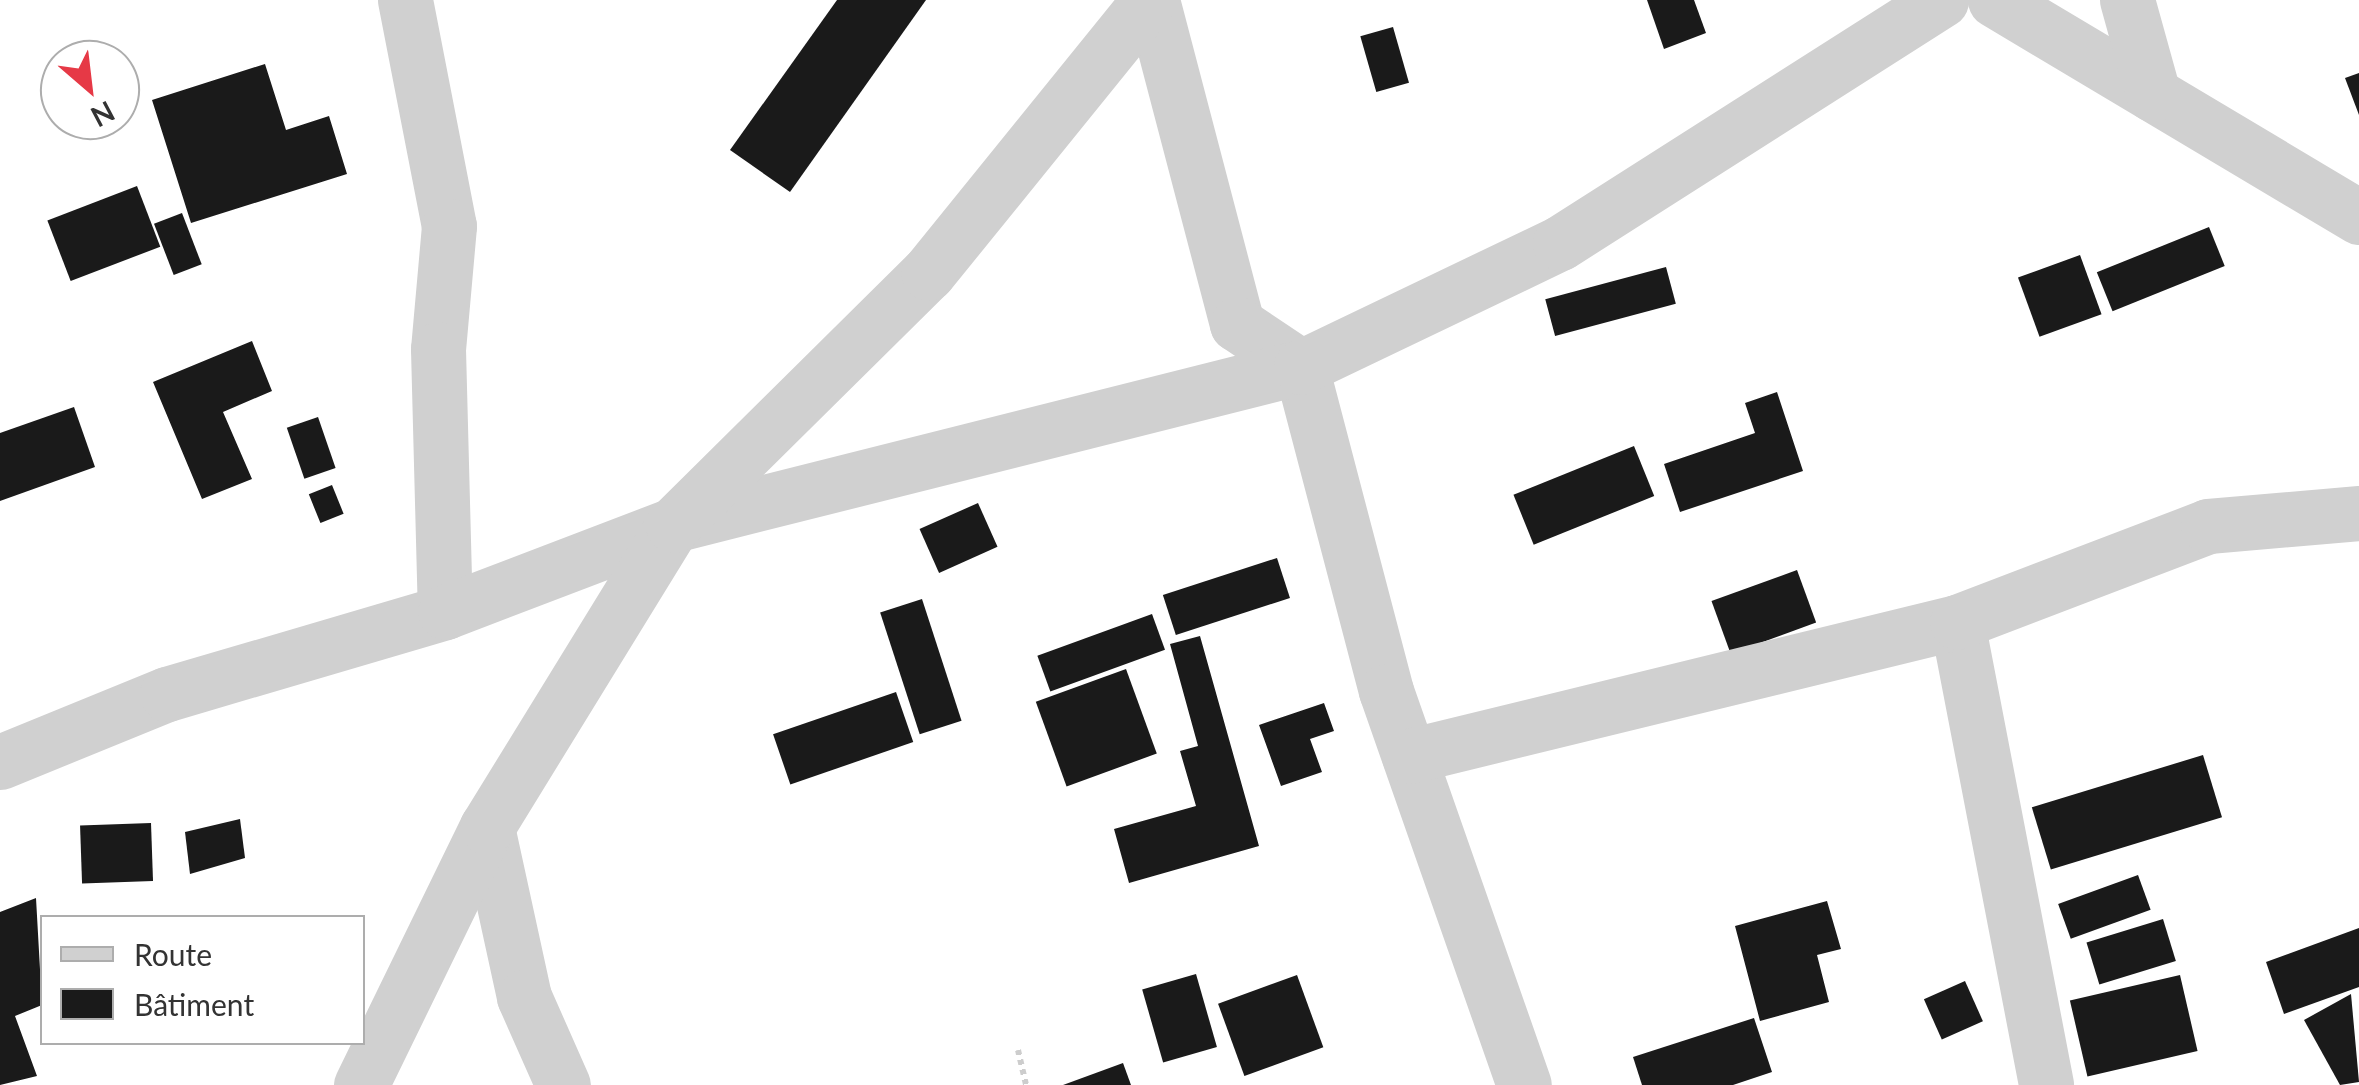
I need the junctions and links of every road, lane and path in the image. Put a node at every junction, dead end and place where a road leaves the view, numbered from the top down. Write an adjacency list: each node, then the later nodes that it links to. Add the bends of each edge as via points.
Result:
1 (405, 0): 11 (street, via 450,226 438,349)
2 (1150, 0): 8 (street, via 1237,324); 10 (street, via 928,272)
3 (1941, 0): 8 (street, via 1560,243)
4 (1995, 0): 6 (street)
5 (2128, 0): 6 (street)
6 (2153, 94): 7 (street)
7 (2359, 216)
8 (1301, 368): 10 (street); 13 (street)
9 (2359, 513): 12 (street, via 2208,526)
10 (673, 526): 11 (street); 15 (street)
11 (445, 612): 14 (street, via 166,694)
12 (1956, 622): 13 (street); 21 (street)
13 (1409, 756): 20 (street)
14 (0, 762)
15 (487, 827): 17 (street); 18 (street, via 524,997)
16 (1018, 1050): 19 (path)
17 (361, 1085)
18 (563, 1085)
19 (1026, 1085)
20 (1524, 1085)
21 (2046, 1085)

